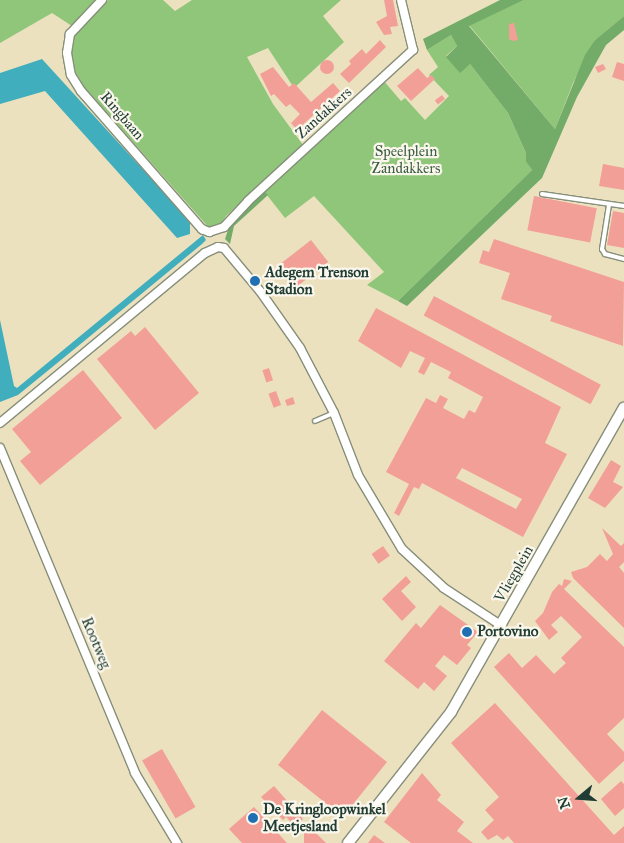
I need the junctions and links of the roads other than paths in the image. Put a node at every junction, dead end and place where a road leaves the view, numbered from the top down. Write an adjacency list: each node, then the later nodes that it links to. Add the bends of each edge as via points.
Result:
1 (102, 0): 6 (street, Ringbaan, via 70,34 67,53 75,82 202,229)
2 (401, 0): 6 (street, Zandakkers, via 413,50)
3 (542, 194): 4 (lane)
4 (609, 205): 5 (lane); 7 (lane, via 602,249 605,254)
5 (624, 206)
6 (216, 232)
7 (624, 259)
8 (624, 408): 13 (street, Vliegplein)
9 (334, 413): 10 (lane); 11 (street, via 300,348 274,310 232,256 218,247 205,253); 13 (street, via 358,475 402,548 444,588)
10 (315, 422)
11 (0, 423)
12 (0, 448): 14 (street, Rootweg, via 135,773)
13 (502, 626): 15 (street, Vliegplein, via 451,712)
14 (177, 843)
15 (348, 843)

